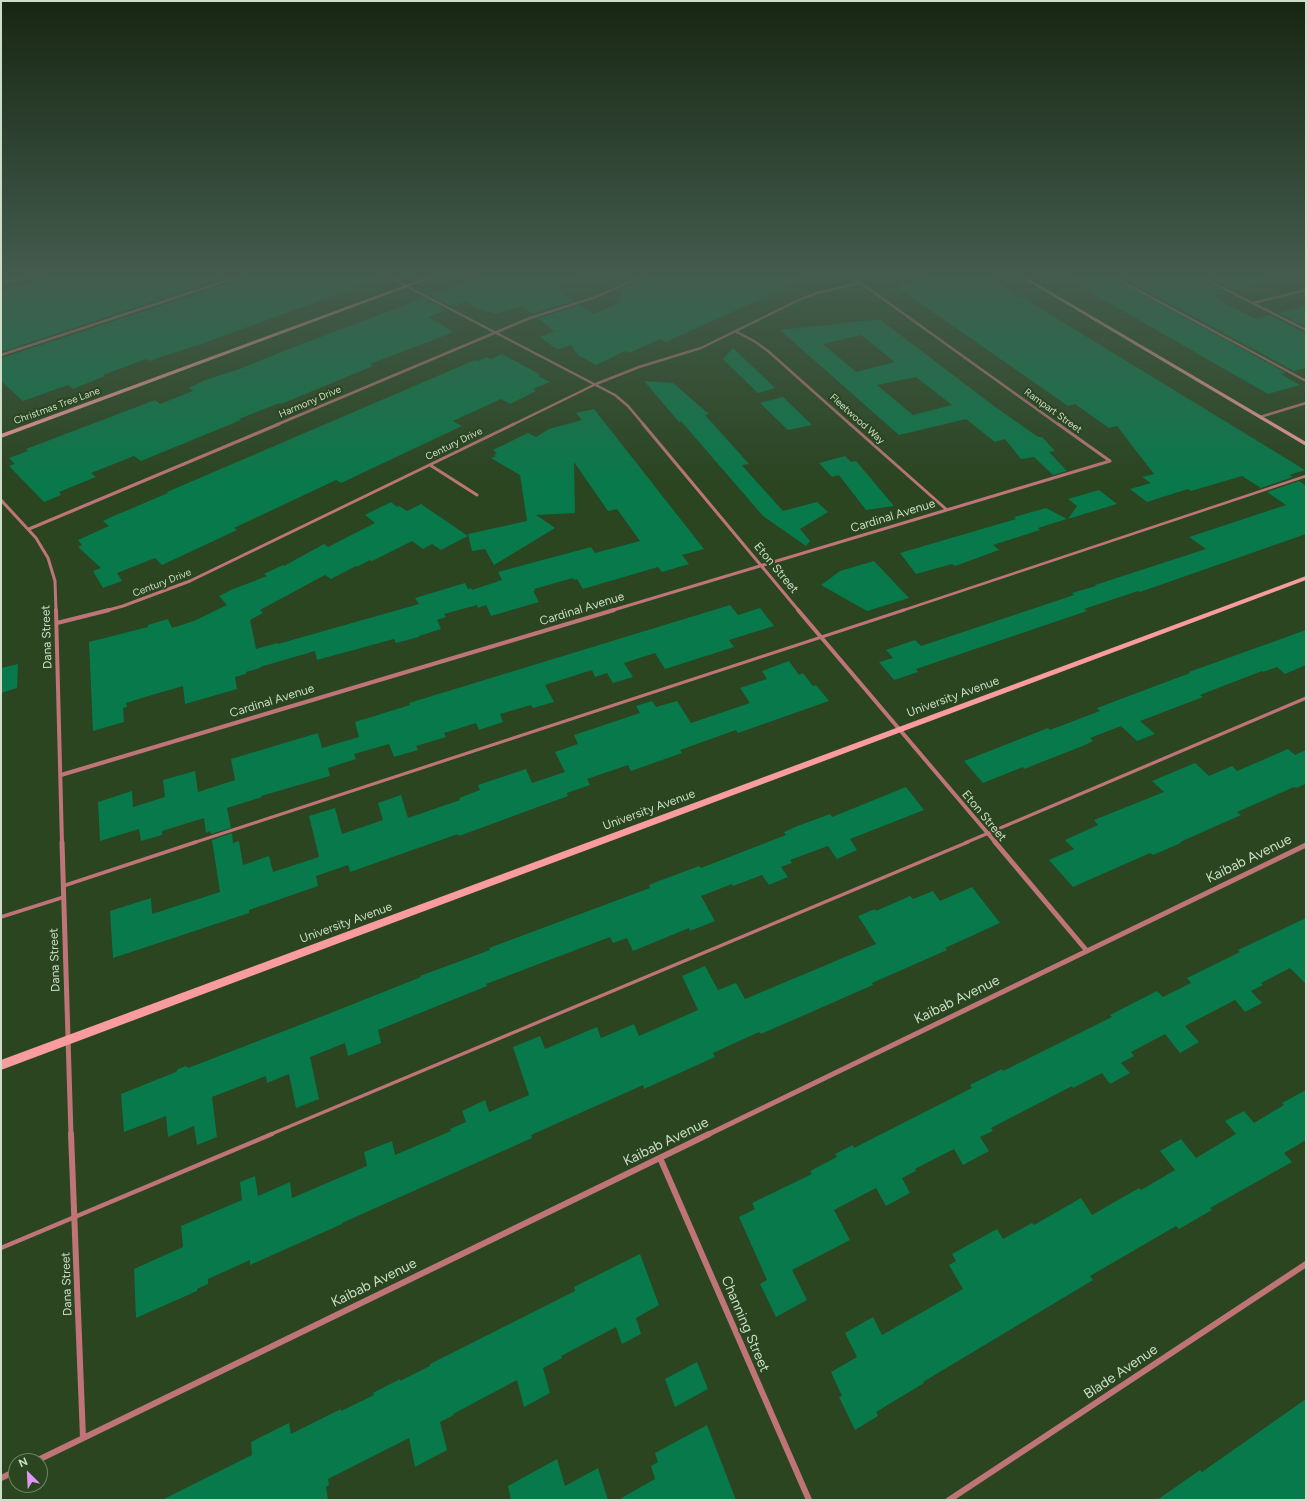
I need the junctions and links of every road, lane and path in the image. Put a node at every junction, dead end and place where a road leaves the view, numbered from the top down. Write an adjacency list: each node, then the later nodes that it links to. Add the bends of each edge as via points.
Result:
1 (28, 346): 10 (street)
2 (244, 346): 15 (street, Christmas Tree Lane)
3 (463, 346): 23 (street, Harmony Drive)
4 (523, 346): 12 (street, Eton Street)
5 (705, 346): 12 (street, Century Drive)
6 (759, 346): 22 (street, Fleetwood Way)
7 (949, 346): 17 (street, Rampart Street)
8 (1141, 346): 14 (street)
9 (1241, 346): 11 (lane)
10 (1, 355)
11 (1306, 381)
12 (596, 384): 18 (street, Century Drive); 24 (street, Eton Street, via 628,406)
13 (1306, 402): 14 (street)
14 (1260, 416): 16 (street)
15 (1, 436)
16 (1306, 444)
17 (1110, 461): 22 (street, Cardinal Avenue)
18 (430, 465): 20 (street); 26 (street, Century Drive, via 190,581 123,606)
19 (1306, 476): 27 (lane)
20 (477, 495)
21 (1, 500): 23 (street, Dana Street)
22 (947, 510): 24 (street, Cardinal Avenue)
23 (29, 529): 26 (street, Dana Street, via 48,558 55,581)
24 (762, 565): 27 (street, Eton Street); 30 (street, Cardinal Avenue)
25 (1306, 578): 29 (street, University Avenue)
26 (56, 623): 30 (street, Dana Street)
27 (822, 637): 29 (street, Eton Street); 33 (lane)
28 (1306, 698): 31 (lane)
29 (899, 730): 31 (street, Eton Street); 37 (street, University Avenue)
30 (61, 775): 33 (street, Dana Street)
31 (988, 834): 36 (street, Eton Street); 40 (lane)
32 (1306, 845): 36 (street, Kaibab Avenue)
33 (63, 886): 34 (street, Dana Street)
34 (64, 897): 35 (lane); 37 (street, Dana Street)
35 (1, 917)
36 (1087, 951): 39 (street, Kaibab Avenue)
37 (67, 1040): 38 (street, University Avenue); 40 (street, Dana Street)
38 (1, 1065)
39 (660, 1158): 43 (street, Kaibab Avenue); 45 (street, Channing Street)
40 (74, 1217): 41 (lane); 43 (street, Dana Street)
41 (1, 1248)
42 (1306, 1264): 46 (street, Blade Avenue)
43 (83, 1438): 44 (street, Kaibab Avenue)
44 (48, 1455)
45 (809, 1500)
46 (949, 1500)

